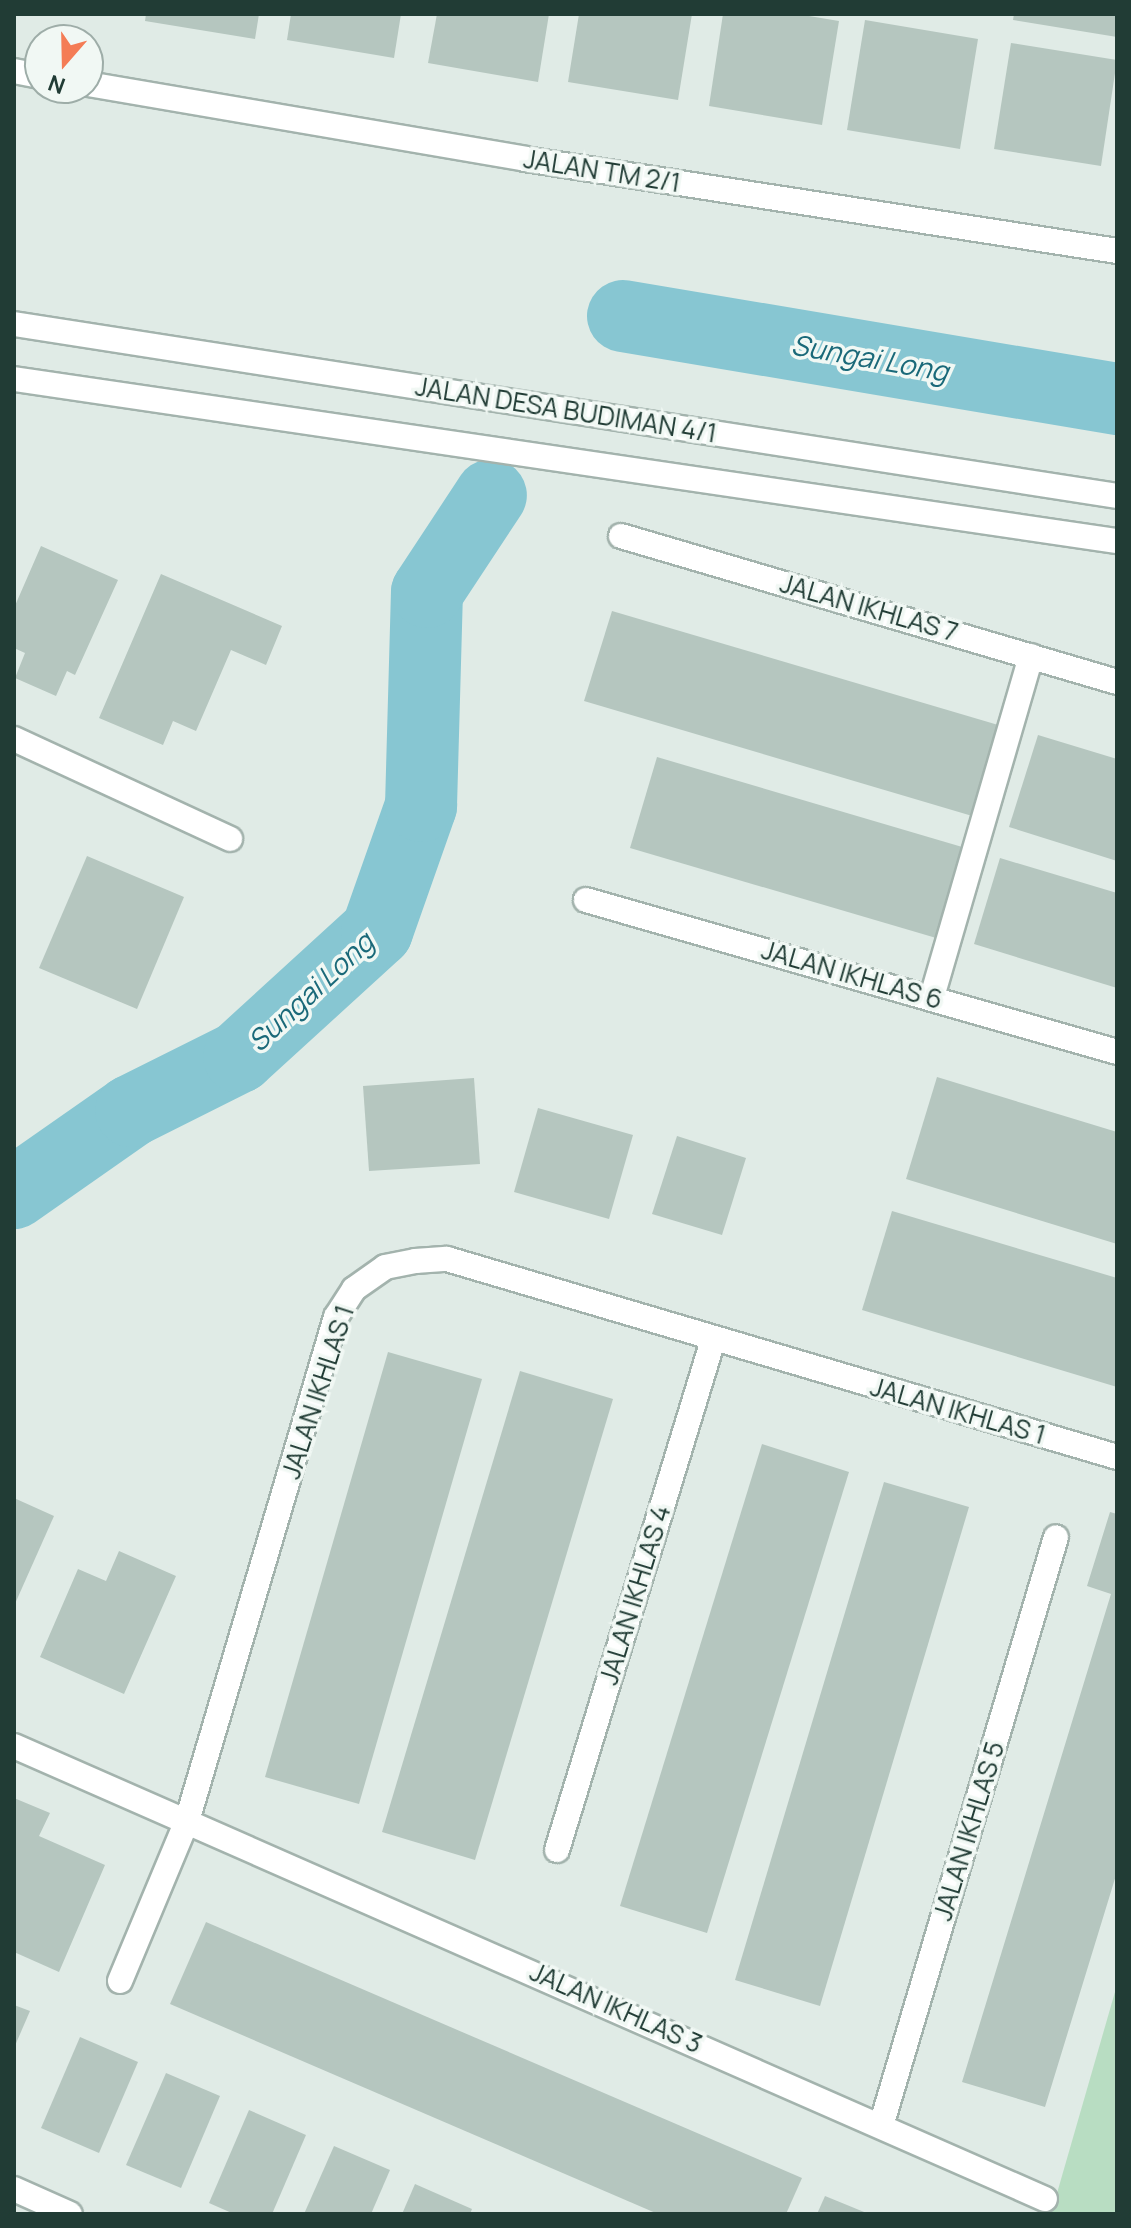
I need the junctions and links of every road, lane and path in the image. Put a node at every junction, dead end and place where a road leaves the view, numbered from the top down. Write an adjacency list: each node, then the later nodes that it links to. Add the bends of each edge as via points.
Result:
1 (104, 87): 2 (street, JALAN TM 2/1)
2 (1117, 251)
3 (14, 324): 5 (street, JALAN DESA BUDIMAN 4/1)
4 (14, 379): 7 (street, JALAN DESA BUDIMAN 4/1)
5 (1117, 496)
6 (621, 536): 8 (street, JALAN IKHLAS 7)
7 (1117, 541)
8 (1031, 656): 9 (street, JALAN IKHLAS 7); 13 (street)
9 (1117, 682)
10 (14, 739): 11 (street)
11 (230, 839)
12 (586, 900): 13 (street, JALAN IKHLAS 6)
13 (932, 997): 14 (street, JALAN IKHLAS 6)
14 (1117, 1052)
15 (713, 1340): 16 (street, JALAN IKHLAS 1); 19 (street, JALAN IKHLAS 1, via 447,1259 385,1267 354,1289 336,1317); 20 (street, JALAN IKHLAS 4)
16 (1117, 1457)
17 (1056, 1537): 22 (street, JALAN IKHLAS 5)
18 (14, 1746): 19 (street, JALAN IKHLAS 3)
19 (187, 1821): 21 (street, JALAN IKHLAS 1); 22 (street, JALAN IKHLAS 3)
20 (557, 1850)
21 (120, 1981)
22 (881, 2126): 24 (street, JALAN IKHLAS 3)
23 (14, 2189): 25 (street)
24 (1045, 2199)
25 (70, 2214)

